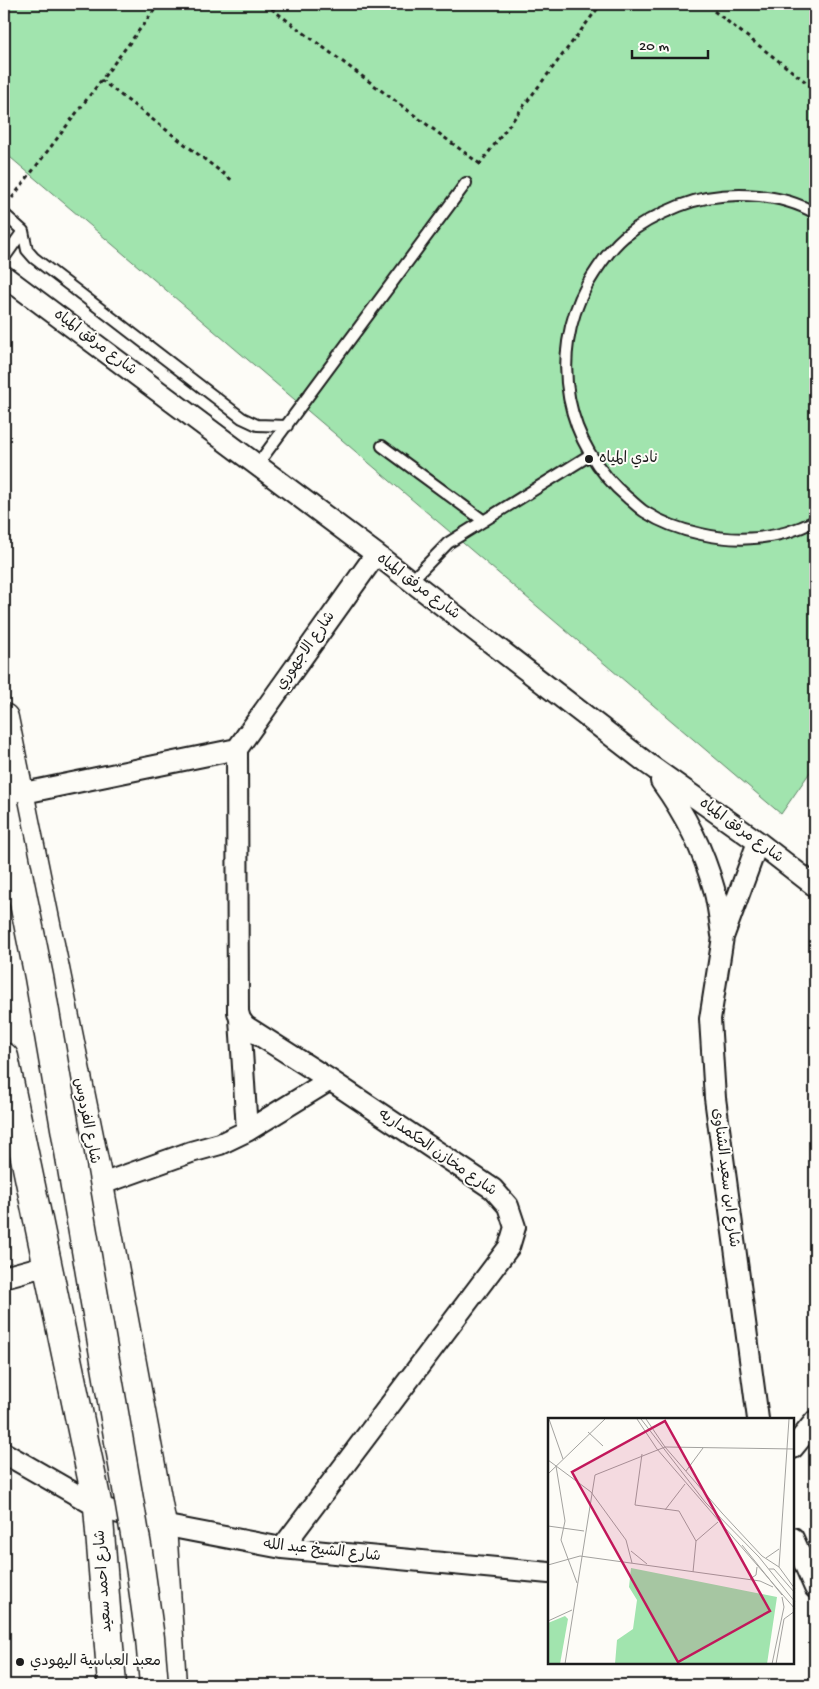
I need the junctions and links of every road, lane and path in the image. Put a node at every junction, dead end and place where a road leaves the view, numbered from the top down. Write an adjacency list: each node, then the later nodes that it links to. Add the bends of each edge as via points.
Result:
1 (159, 4): 5 (path)
2 (266, 4): 7 (path)
3 (601, 4): 7 (path)
4 (714, 10): 6 (path)
5 (101, 80): 8 (path); 10 (path)
6 (815, 89)
7 (480, 164): 9 (path)
8 (233, 181)
9 (466, 183): 17 (lane)
10 (10, 201)
11 (815, 213): 19 (lane, via 770,198 731,195 692,200 655,215 623,238 587,285 578,302 568,340 566,380 574,418)
12 (4, 214): 13 (lane)
13 (23, 231): 14 (lane); 17 (lane, via 27,250 34,258 242,418 258,425)
14 (4, 258)
15 (4, 276): 16 (street, شارع مرفق المياه)
16 (12, 287): 20 (street, شارع مرفق المياه)
17 (287, 426): 20 (lane)
18 (382, 446): 21 (lane)
19 (590, 455): 21 (lane); 22 (lane, via 614,486 645,512 681,529 719,538 759,538 798,530)
20 (257, 465): 23 (street, شارع مرفق المياه)
21 (484, 521): 24 (lane, via 448,543)
22 (815, 521)
23 (376, 554): 24 (street, شارع مرفق المياه); 26 (street, شارع الاجهوري)
24 (411, 581): 27 (street, شارع مرفق المياه)
25 (4, 718): 28 (main road, شارع الفردوس)
26 (237, 749): 28 (street); 33 (street)
27 (648, 764): 29 (street, شارع مرفق المياه); 32 (street, شارع ابن سعيد الشناوى, via 677,803 700,845 715,890)
28 (12, 799): 37 (main road, شارع الفردوس); 52 (main road, bridge, via 135,1532)
29 (758, 842): 31 (street, شارع مرفق المياه); 32 (street, شارع ابن سعيد الشناوى)
30 (4, 870): 51 (main road, via 30,980 125,1534)
31 (815, 886)
32 (723, 937): 40 (street, شارع ابن سعيد الشناوى, via 710,1019 715,1098)
33 (240, 1019): 35 (street, شارع مخازن الحكمداريه, via 245,1026); 36 (street)
34 (4, 1057): 38 (main road)
35 (330, 1080): 36 (street); 47 (street, شارع مخازن الحكمداريه, via 494,1189 508,1206 515,1227 509,1247)
36 (247, 1131): 37 (street, via 220,1144)
37 (99, 1185): 45 (main road, شارع الفردوس)
38 (48, 1266): 39 (street); 44 (main road)
39 (4, 1277)
40 (758, 1418)
41 (815, 1421): 42 (street)
42 (794, 1447)
43 (4, 1453): 44 (street)
44 (98, 1507): 45 (street, شارع الشيخ عبد الله); 50 (main road, شارع احمد سعيد)
45 (162, 1525): 47 (street, شارع الشيخ عبد الله); 53 (main road)
46 (794, 1540): 49 (street)
47 (282, 1548): 48 (street, شارع الشيخ عبد الله)
48 (548, 1573)
49 (815, 1588)
50 (112, 1685)
51 (143, 1685)
52 (154, 1685)
53 (172, 1685)

